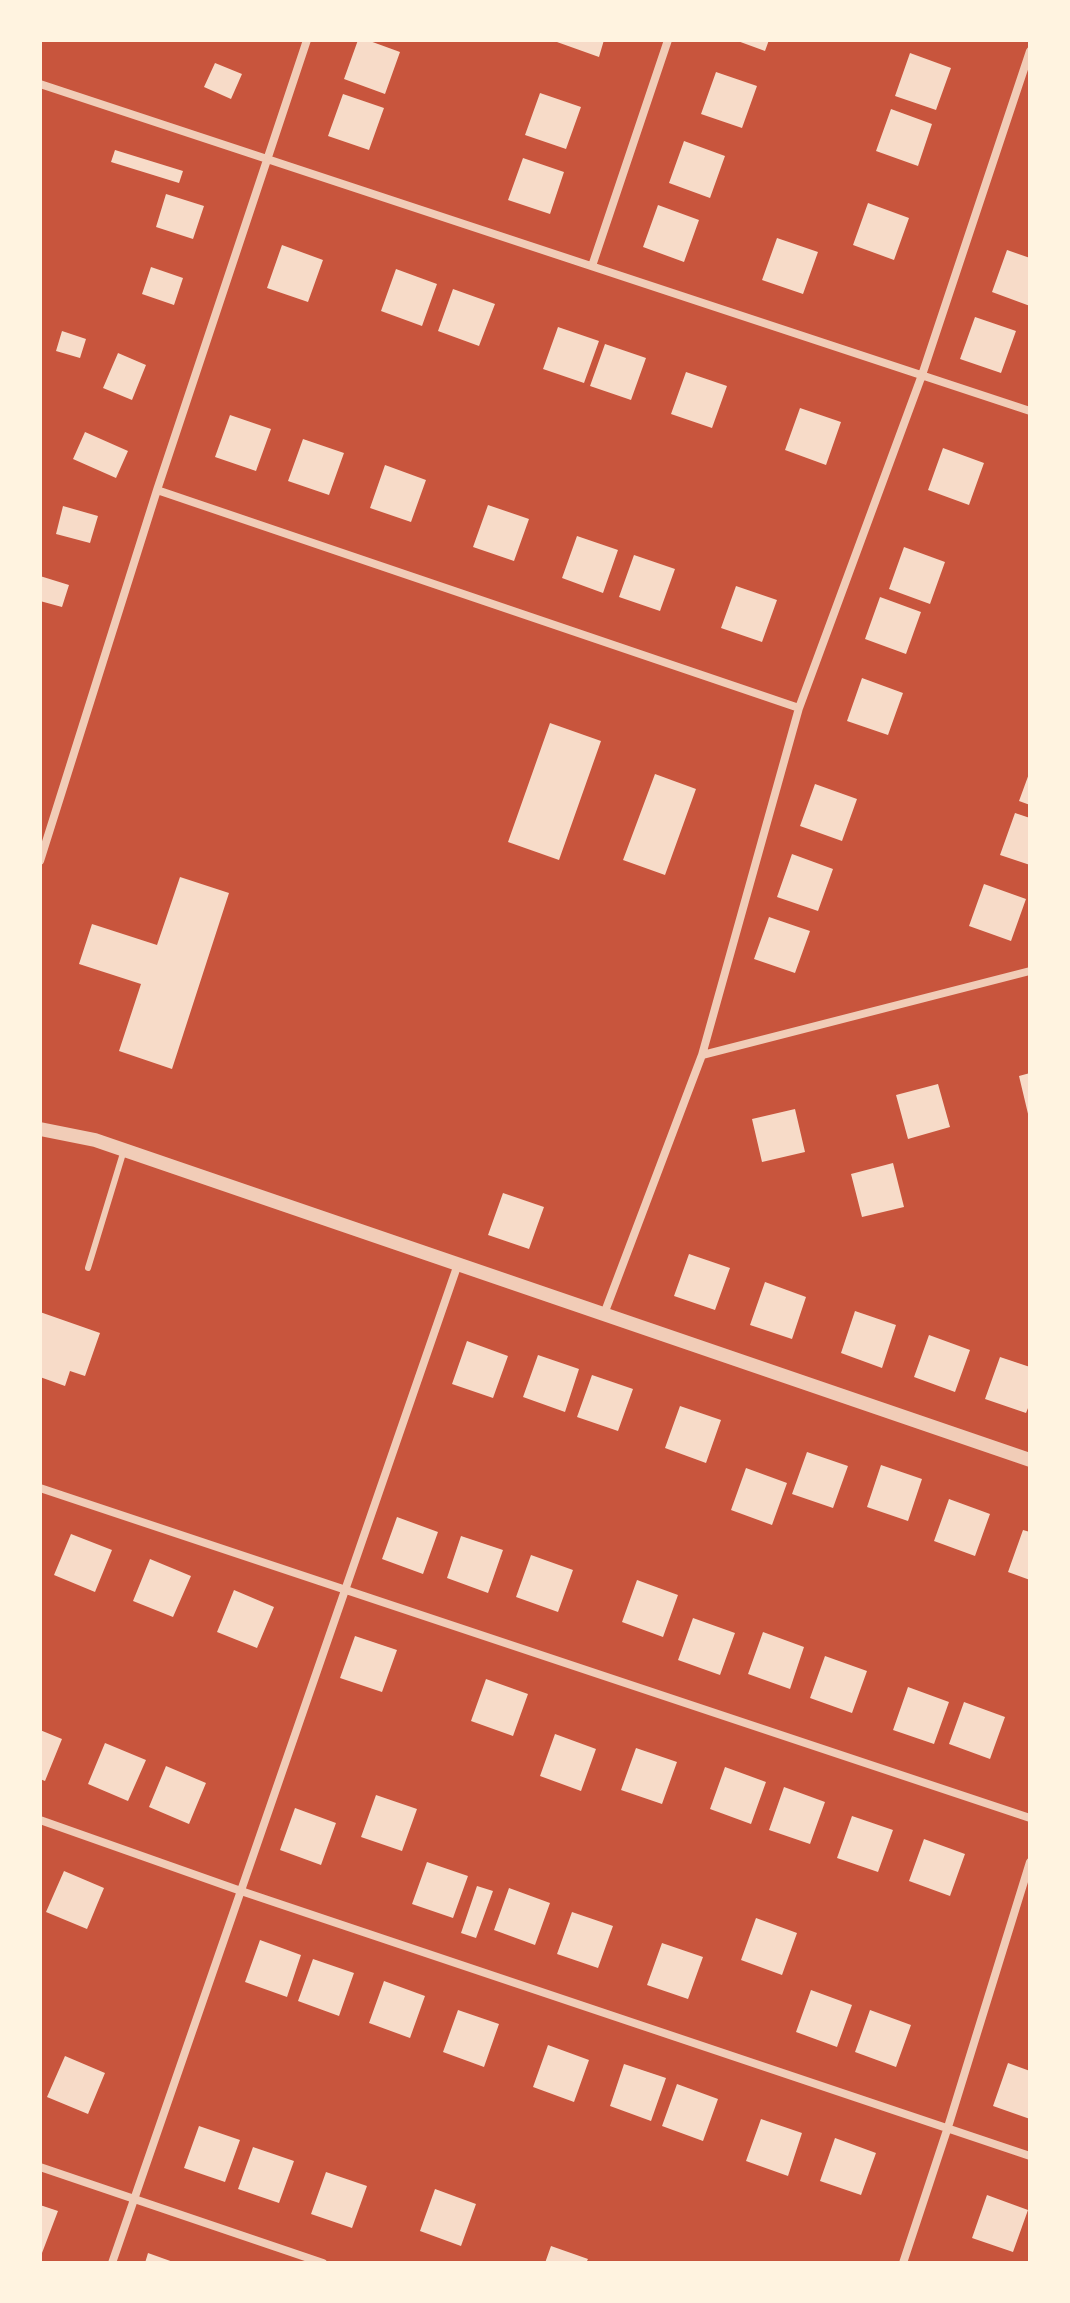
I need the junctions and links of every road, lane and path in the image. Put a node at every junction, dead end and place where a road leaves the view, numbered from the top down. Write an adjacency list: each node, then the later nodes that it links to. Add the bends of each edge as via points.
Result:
1 (307, 40): 5 (street)
2 (668, 40): 6 (street)
3 (1030, 51): 7 (street)
4 (40, 84): 5 (street)
5 (266, 159): 6 (street); 9 (street)
6 (592, 266): 7 (street)
7 (922, 375): 8 (street); 10 (street)
8 (1030, 411)
9 (157, 490): 10 (street); 11 (street)
10 (799, 708): 13 (street)
11 (40, 861)
12 (1030, 971): 13 (street)
13 (702, 1055): 18 (street)
14 (40, 1129): 15 (street)
15 (124, 1150): 16 (street); 17 (lane)
16 (458, 1264): 18 (street); 21 (street)
17 (88, 1268)
18 (604, 1314): 19 (street)
19 (1030, 1460)
20 (40, 1488): 21 (street)
21 (345, 1591): 22 (street); 25 (street)
22 (1030, 1818)
23 (40, 1820): 25 (street)
24 (1030, 1862): 26 (street)
25 (241, 1891): 26 (street); 29 (street)
26 (948, 2127): 27 (street); 32 (street)
27 (1030, 2156)
28 (40, 2167): 29 (street)
29 (134, 2200): 30 (street); 31 (street)
30 (112, 2263)
31 (323, 2263)
32 (903, 2263)

